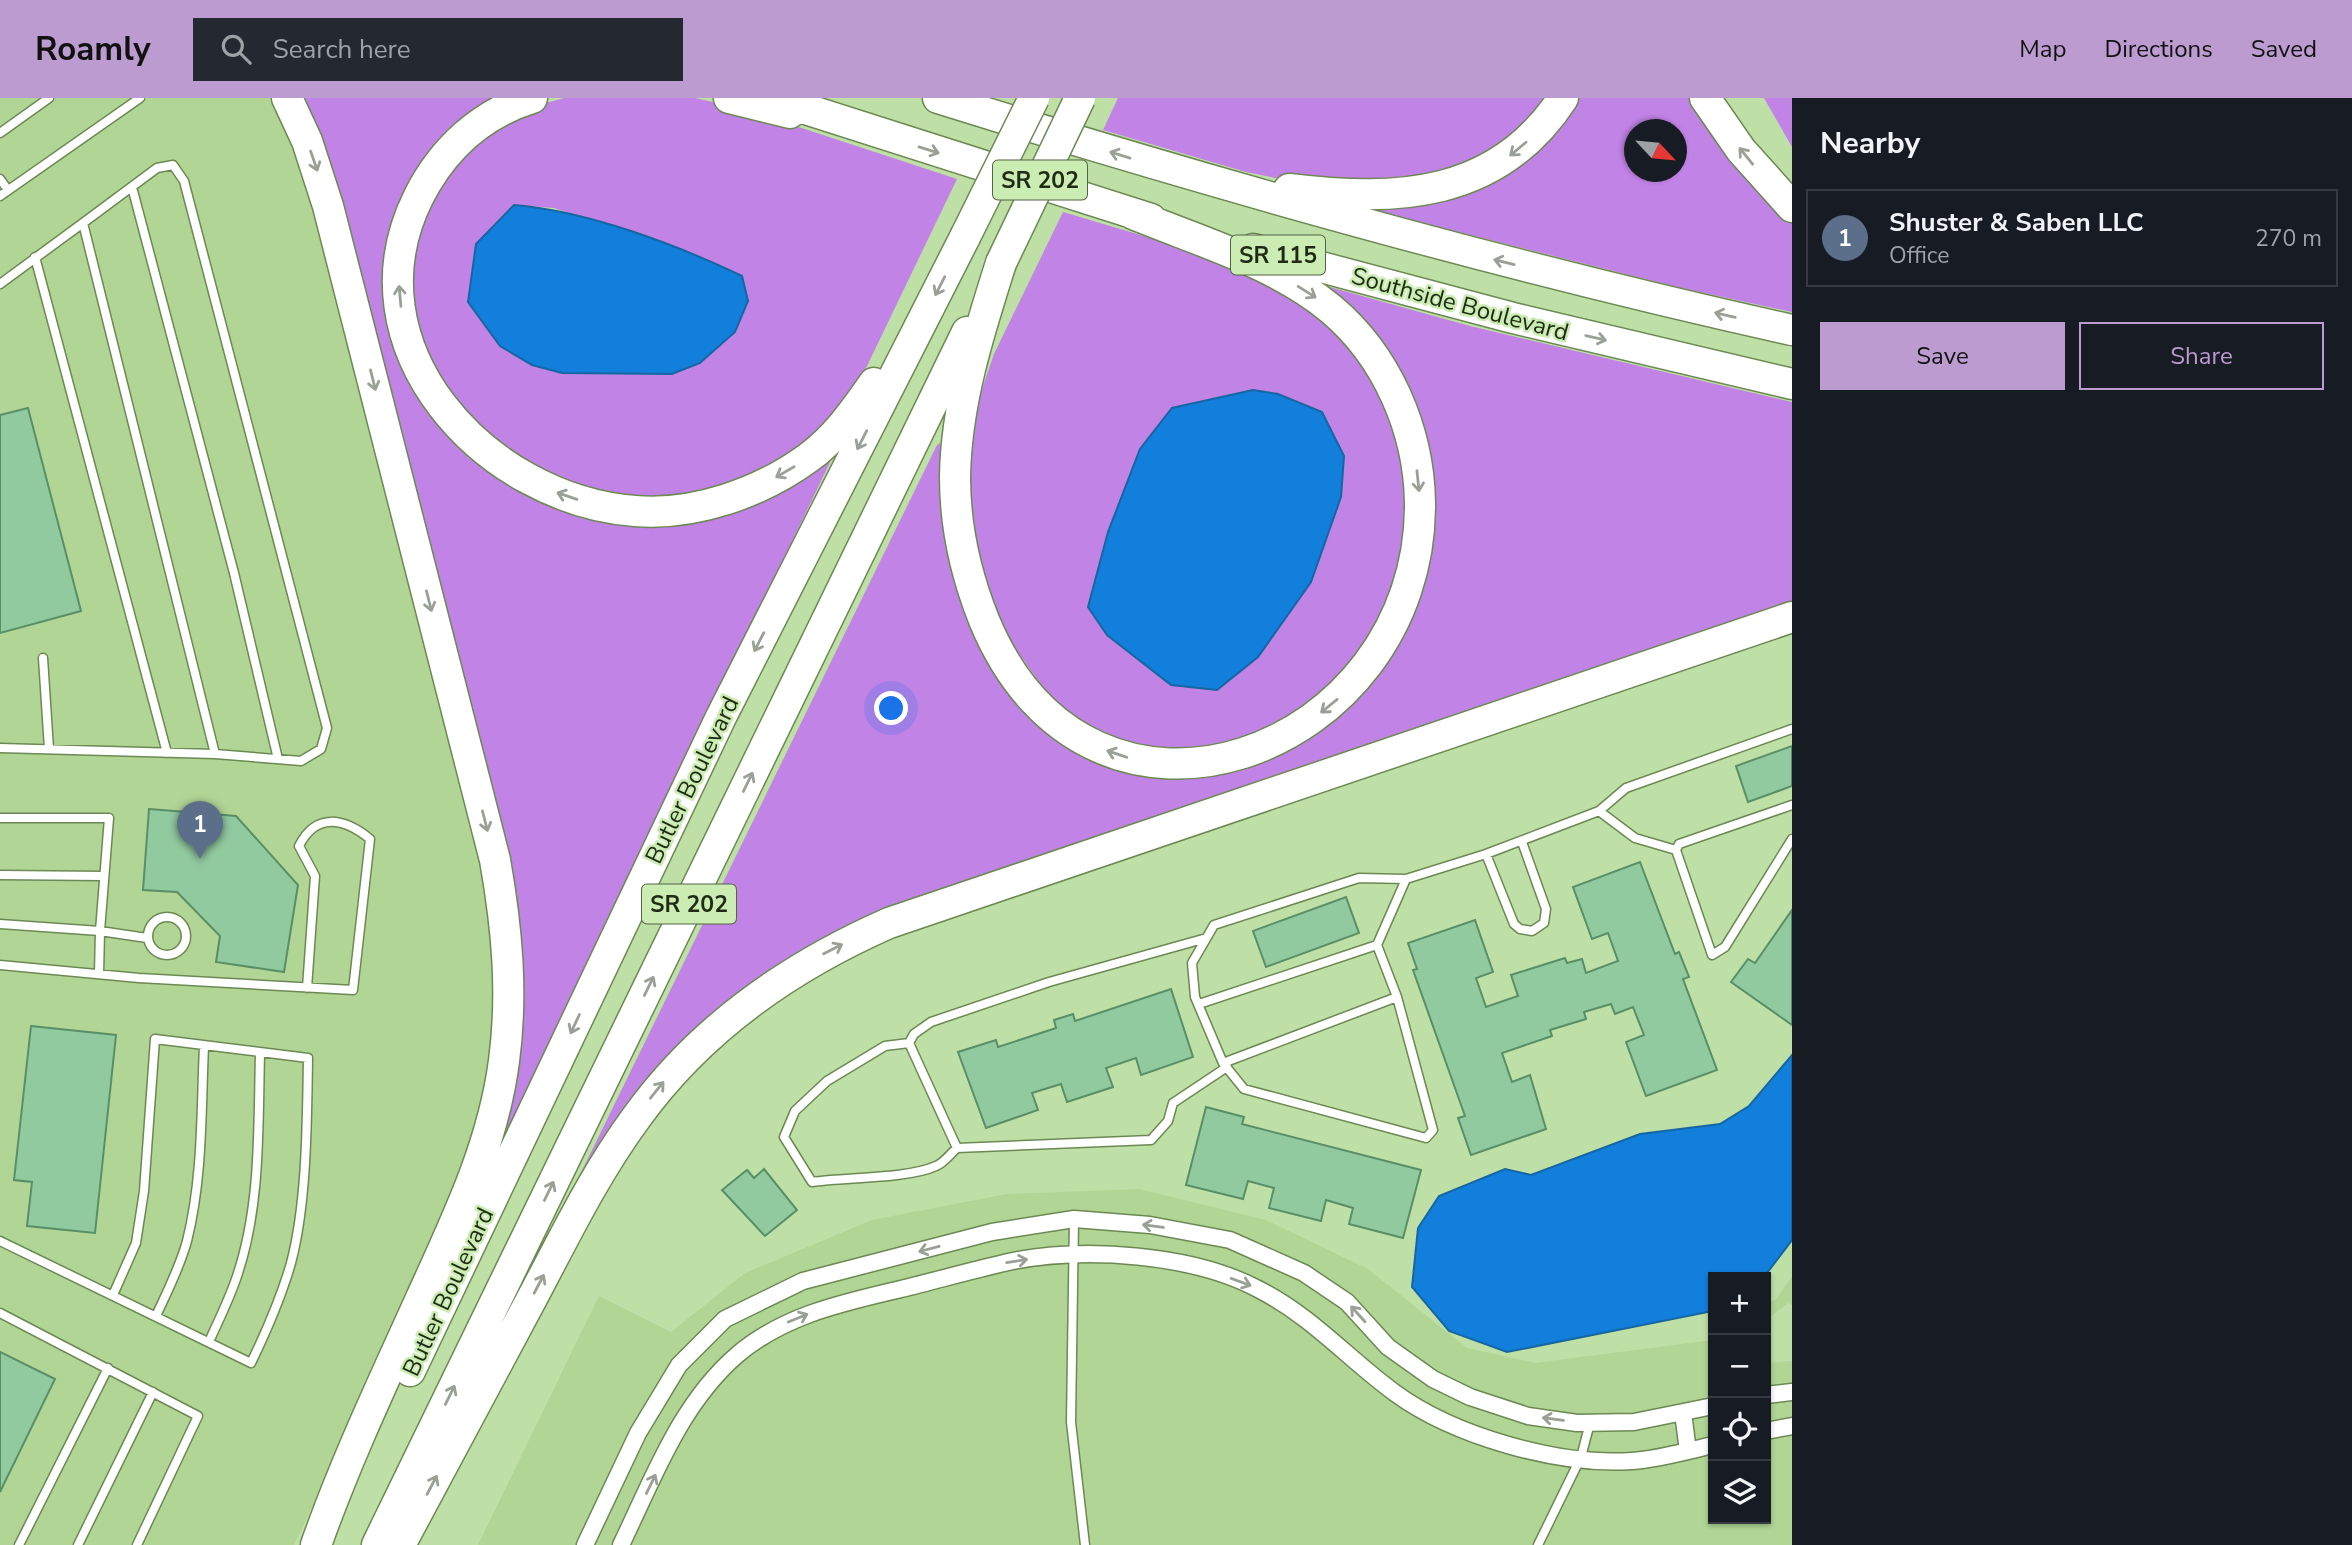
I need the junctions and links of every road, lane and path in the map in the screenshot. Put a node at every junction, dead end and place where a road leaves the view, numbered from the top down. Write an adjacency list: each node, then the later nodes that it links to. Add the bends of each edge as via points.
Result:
1 (49, 98): 12 (lane)
2 (140, 98): 17 (lane)
3 (287, 98): 83 (highway, one-way to 83, via 328,206 481,802 498,879 509,966 503,1063 478,1167 450,1239 365,1420)
4 (532, 98): 26 (highway, one-way to 4, via 823,445 784,474 736,496 686,508 636,512 560,494 514,472 459,426 429,386 408,342 399,277 409,220 438,164 482,121)
5 (729, 98): 13 (highway)
6 (771, 98): 13 (highway, Southside Boulevard / SR 115)
7 (938, 98): 14 (highway, SR 115, one-way to 7)
8 (1034, 98): 26 (highway, Butler Boulevard / SR 202, one-way to 26, bridge)
9 (1080, 98): 23 (highway, Butler Boulevard / SR 202, bridge)
10 (1563, 98): 14 (highway, one-way to 14, via 1540,129 1507,158 1461,182 1409,193 1320,193)
11 (1705, 98): 19 (highway, one-way to 11, via 1741,150)
12 (0, 133)
13 (887, 137): 20 (highway, Southside Boulevard / SR 115, one-way to 20)
14 (1153, 165): 25 (highway, SR 115, one-way to 14, via 1472,254)
15 (0, 179): 17 (lane)
16 (132, 187): 21 (lane); 35 (lane); 35 (lane, via 158,168 173,165 184,181 327,728 321,749 301,761)
17 (8, 190): 18 (lane)
18 (0, 196)
19 (1792, 207)
20 (1133, 214): 23 (highway, one-way to 23, via 1263,268 1328,307 1376,360 1397,398 1413,442 1420,489 1419,538 1408,587 1387,636 1340,696 1295,729 1248,751 1221,760 1172,765 1103,749 1059,724 1040,707 992,639 966,566 955,481 965,393); 27 (highway, Southside Boulevard / SR 115, one-way to 27, via 1513,318)
21 (83, 223): 22 (lane); 34 (lane)
22 (35, 257): 24 (lane); 33 (lane)
23 (1001, 263): 85 (highway, Butler Boulevard / SR 202, one-way to 23)
24 (0, 284)
25 (1792, 330)
26 (915, 335): 84 (highway, Butler Boulevard / SR 202, one-way to 84, via 715,730)
27 (1792, 384)
28 (1792, 617): 86 (highway, one-way to 28, via 594,1182 636,1118 708,1038 798,968 888,923)
29 (43, 658): 32 (lane)
30 (1792, 729): 37 (lane, via 1626,788)
31 (0, 748): 32 (lane)
32 (49, 750): 33 (lane)
33 (166, 753): 34 (lane)
34 (215, 754): 35 (lane)
35 (278, 759)
36 (1792, 805): 41 (lane, via 1679,844)
37 (1599, 811): 40 (lane); 41 (lane, via 1635,838)
38 (0, 818): 44 (lane, via 109,818)
39 (1792, 839): 41 (lane, via 1725,947 1712,955)
40 (1522, 842): 42 (lane); 42 (lane, via 1546,909 1544,923 1532,931 1514,925)
41 (1676, 850)
42 (1486, 854): 45 (lane)
43 (0, 875): 44 (lane)
44 (104, 876): 47 (lane)
45 (1406, 879): 49 (lane, via 1359,878 1214,925); 50 (lane)
46 (0, 925): 47 (lane)
47 (100, 931): 48 (lane); 52 (lane)
48 (147, 938): 48 (lane, via 164,956 179,953 189,935 186,925 164,916 152,922)
49 (1203, 939): 55 (lane, via 1192,963); 56 (lane, via 1049,982 931,1022)
50 (1377, 945): 54 (lane); 55 (lane)
51 (0, 965): 52 (lane)
52 (99, 974): 53 (lane)
53 (307, 988): 53 (lane, via 353,990 370,839 353,825 326,821 306,831 299,846 316,876)
54 (1396, 997): 59 (lane); 59 (lane, via 1433,1130 1426,1138 1244,1089)
55 (1199, 1004): 59 (lane)
56 (909, 1043): 60 (lane); 60 (lane, via 885,1046 827,1081 794,1111 784,1137 811,1182 915,1173 939,1165)
57 (204, 1046): 58 (lane); 64 (lane, via 155,1039 136,1243); 66 (lane, via 200,1166 194,1205 187,1241)
58 (260, 1054): 67 (lane, via 253,1199 239,1272); 67 (lane, via 308,1058 306,1134 292,1259 277,1308 251,1363)
59 (1225, 1065): 60 (lane, via 1173,1103 1168,1121 1151,1140)
60 (957, 1148)
61 (1074, 1219): 63 (lane); 74 (street, one-way to 61, via 1528,1416 1433,1379 1388,1347 1347,1302 1304,1273 1230,1240 1150,1225); 87 (street, one-way to 87, via 992,1232 803,1281 725,1320 679,1365 638,1433)
62 (0, 1241): 64 (lane)
63 (1075, 1255): 79 (street, one-way to 79, via 1195,1265 1257,1288 1324,1330 1396,1393 1458,1430 1507,1445); 88 (street, one-way to 63, via 678,1429 706,1386 737,1355 776,1327 820,1309 1016,1261); 89 (lane, via 1071,1422)
64 (113, 1295): 66 (lane)
65 (0, 1313): 68 (lane)
66 (156, 1316): 67 (lane)
67 (209, 1342)
68 (108, 1368): 69 (lane); 80 (lane)
69 (153, 1392): 81 (lane); 82 (lane, via 198,1416)
70 (1792, 1392): 71 (street)
71 (1771, 1394)
72 (1708, 1407): 73 (street)
73 (1684, 1413): 74 (street, via 1646,1421); 78 (street)
74 (1590, 1423): 79 (lane)
75 (1792, 1426): 76 (street)
76 (1771, 1430)
77 (1708, 1446): 78 (street)
78 (1688, 1451): 79 (street, via 1631,1461)
79 (1581, 1457): 90 (lane)
80 (19, 1545)
81 (78, 1545)
82 (137, 1545)
83 (316, 1545)
84 (327, 1545)
85 (377, 1545)
86 (400, 1545)
87 (585, 1545)
88 (621, 1545)
89 (1085, 1545)
90 (1538, 1545)

